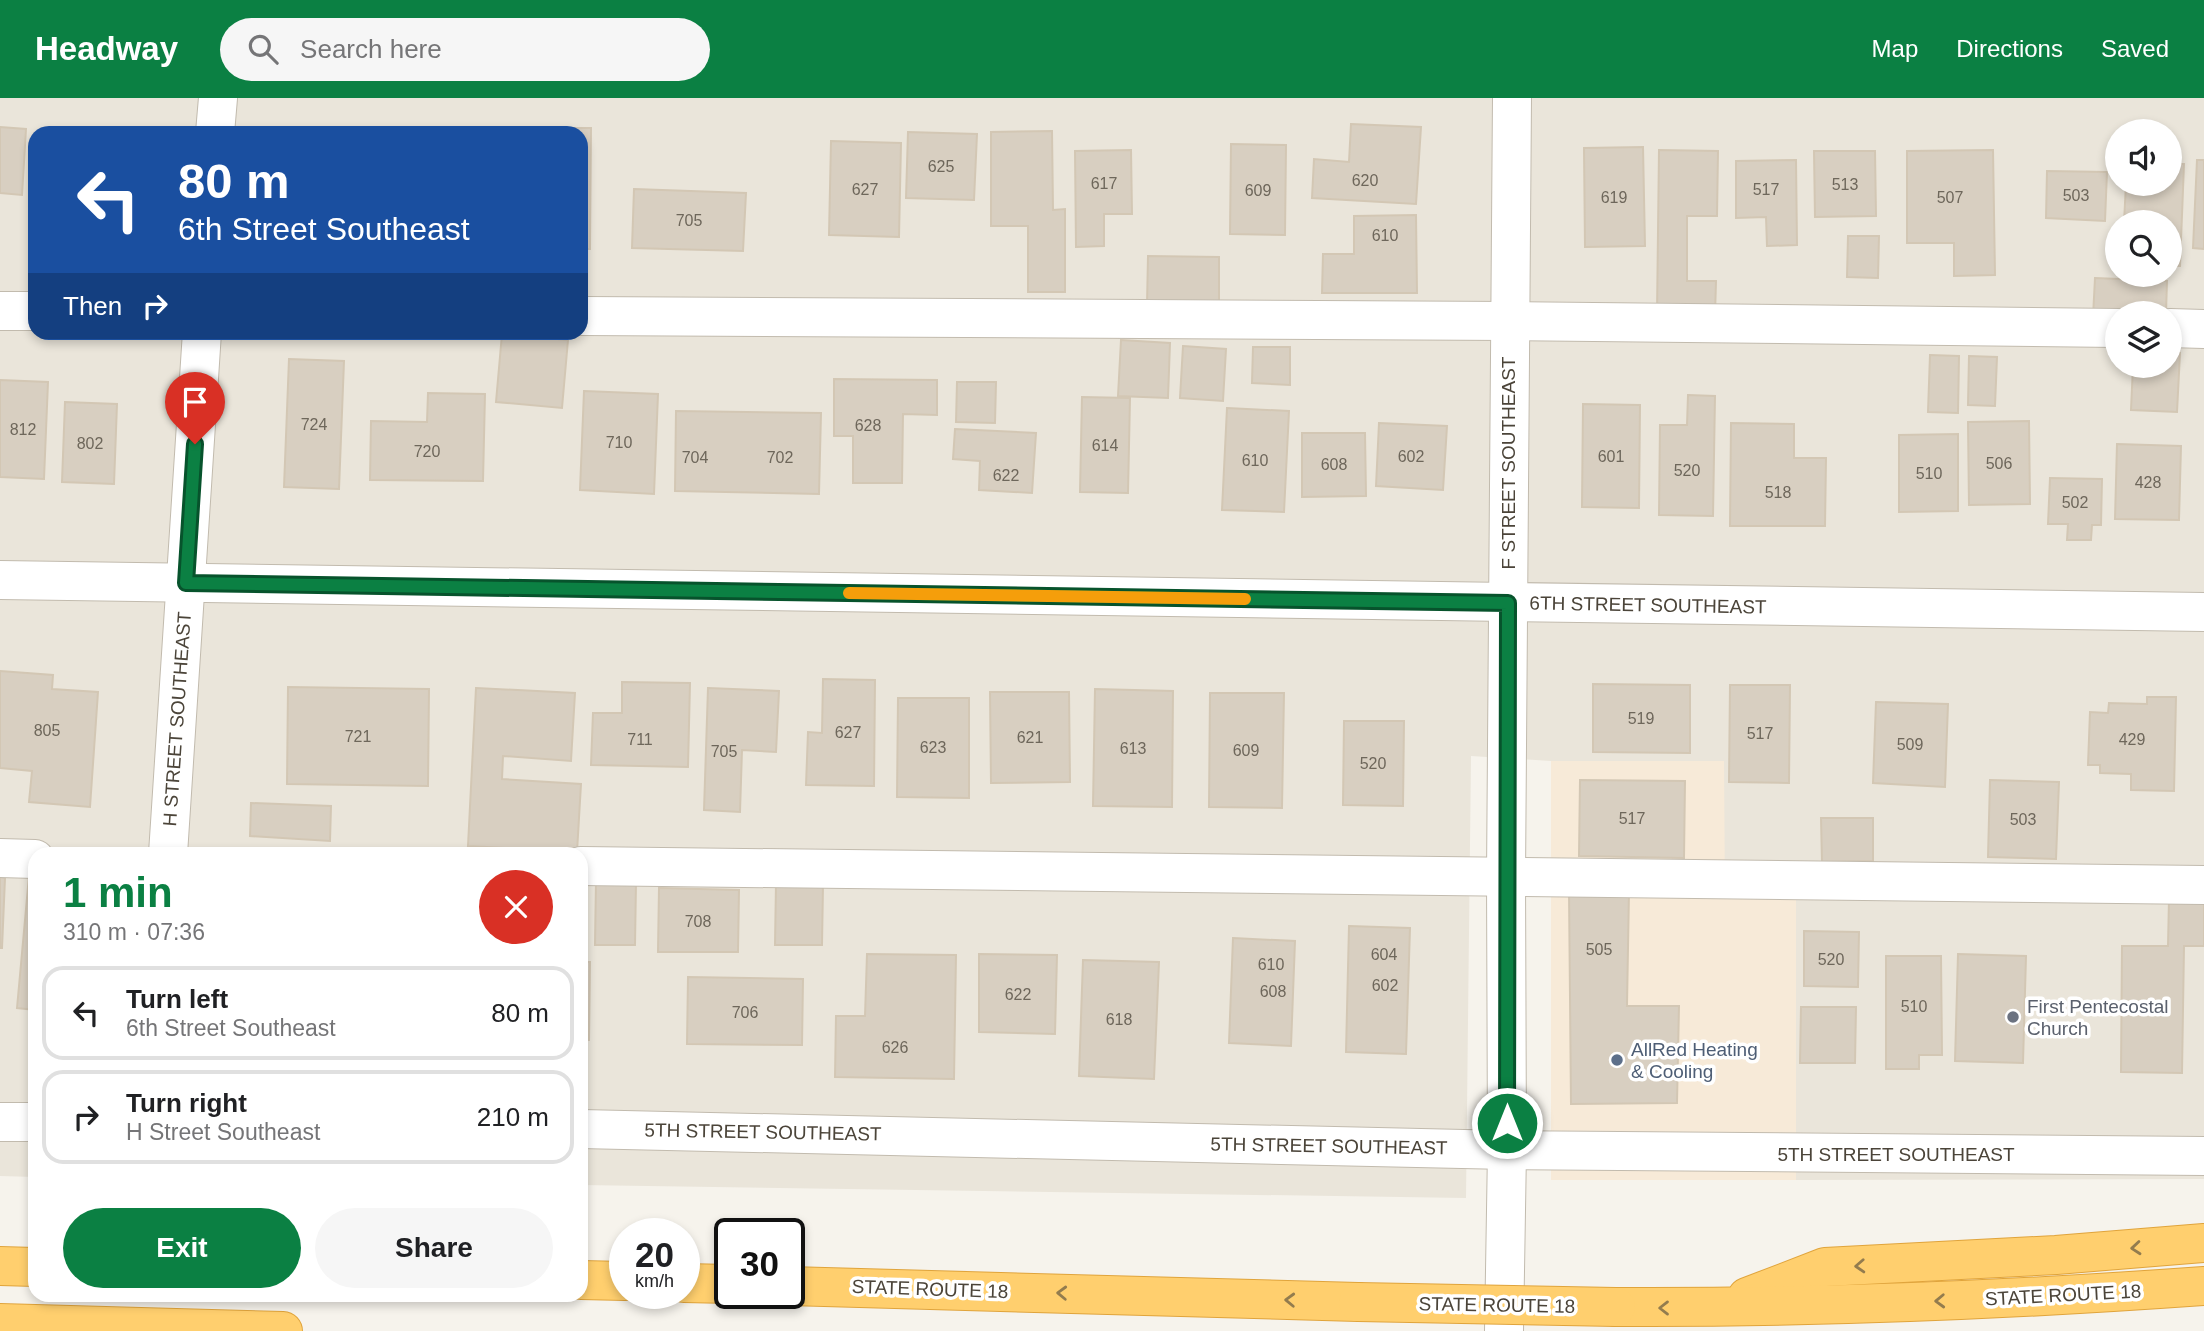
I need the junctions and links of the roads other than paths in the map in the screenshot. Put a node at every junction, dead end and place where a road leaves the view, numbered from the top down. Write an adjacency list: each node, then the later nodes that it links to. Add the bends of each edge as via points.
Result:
1 (218, 98): 3 (street)
2 (1512, 98): 7 (street, F STREET SOUTHEAST)
3 (216, 126)
4 (0, 311): 5 (street)
5 (28, 311)
6 (588, 316): 7 (street)
7 (1509, 321): 8 (street); 14 (street, F STREET SOUTHEAST)
8 (2105, 328)
9 (2182, 328): 10 (street)
10 (2204, 329)
11 (201, 340): 13 (street, H STREET SOUTHEAST)
12 (0, 580): 13 (street, 6TH STREET SOUTHEAST)
13 (186, 583): 14 (street, 6TH STREET SOUTHEAST); 16 (street, H STREET SOUTHEAST)
14 (1508, 603): 15 (street, 6TH STREET SOUTHEAST); 20 (street, F STREET SOUTHEAST)
15 (2204, 612)
16 (169, 847)
17 (0, 858): 18 (street)
18 (28, 859)
19 (588, 866): 20 (street)
20 (1506, 877): 21 (street); 25 (street, F STREET SOUTHEAST)
21 (2204, 885)
22 (0, 1122): 23 (street)
23 (28, 1122)
24 (588, 1129): 25 (street, 5TH STREET SOUTHEAST)
25 (1507, 1150): 26 (street, 5TH STREET SOUTHEAST); 37 (street, F STREET SOUTHEAST)
26 (2204, 1156)
27 (2204, 1243): 34 (highway, one-way to 34, via 1825,1267)
28 (0, 1266): 29 (highway)
29 (28, 1266)
30 (588, 1280): 31 (highway)
31 (609, 1281)
32 (805, 1286): 34 (highway, STATE ROUTE 18, one-way to 32, bridge)
33 (2204, 1286): 34 (highway, STATE ROUTE 18, one-way to 34, via 2064,1296)
34 (1718, 1308)
35 (0, 1323): 36 (highway)
36 (283, 1331)
37 (1504, 1331)

